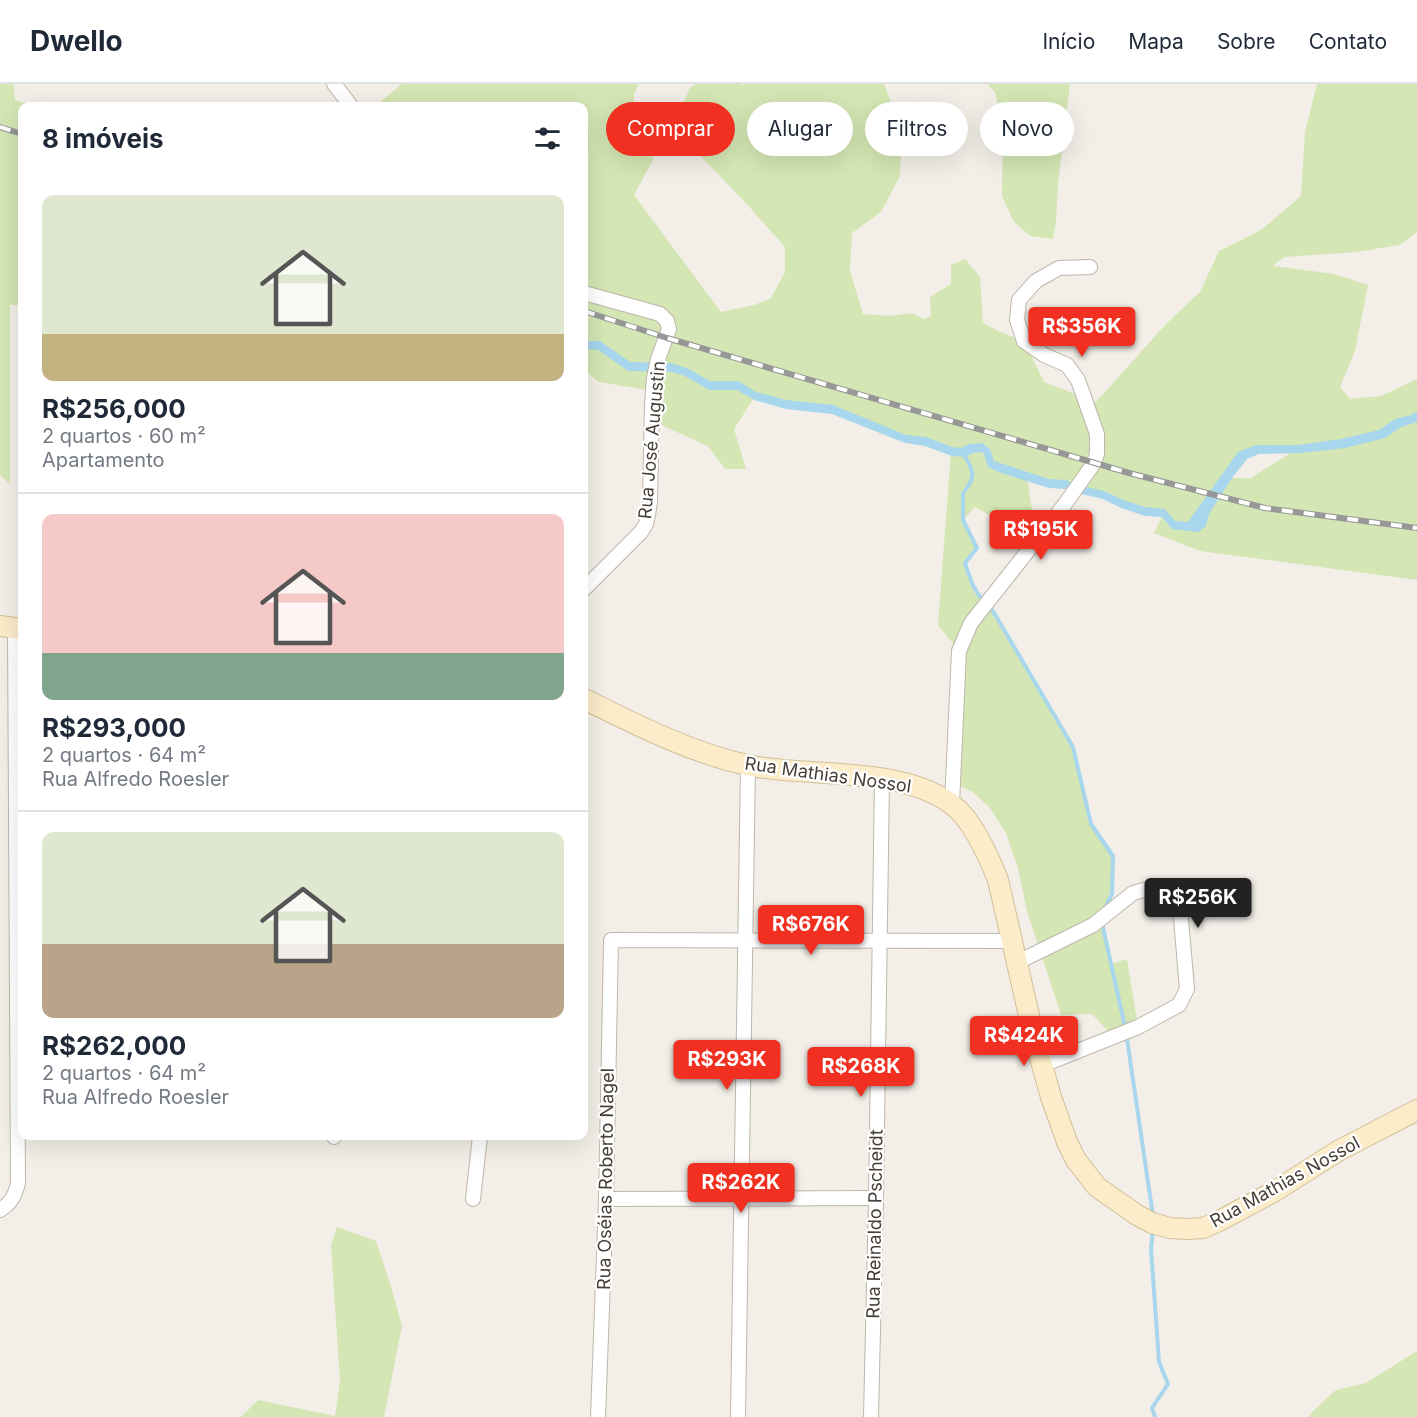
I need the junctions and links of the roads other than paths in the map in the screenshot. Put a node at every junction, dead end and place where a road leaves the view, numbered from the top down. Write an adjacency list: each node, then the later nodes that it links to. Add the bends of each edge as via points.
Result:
1 (334, 84): 2 (street)
2 (348, 102)
3 (1090, 267): 10 (street, via 1059,268 1036,281 1019,300 1017,320 1024,341 1067,365 1078,380 1096,434 1098,454 1065,504 971,623 959,651)
4 (588, 294): 5 (street, Rua José Augustin, via 660,314 668,321 669,329 654,378 646,524)
5 (588, 585)
6 (13, 627): 22 (street, via 18,1183)
7 (588, 701): 8 (street, Rua Mathias Nossol, via 686,745)
8 (748, 765): 9 (street, Rua Mathias Nossol); 11 (street)
9 (882, 779): 10 (street, Rua Mathias Nossol, via 925,790); 12 (street, Rua Reinaldo Pscheidt)
10 (952, 804): 13 (street, Rua Mathias Nossol, via 973,828 990,859)
11 (746, 940): 12 (street); 20 (street, Rua Oséias Roberto Nagel, via 611,940); 21 (street)
12 (880, 940): 13 (street); 18 (street, Rua Reinaldo Pscheidt)
13 (1012, 941): 14 (street, Rua Mathias Nossol)
14 (1016, 963): 15 (street, Rua Mathias Nossol); 15 (street, via 1093,925 1133,893 1155,887 1172,894 1180,907 1187,989 1179,1005 1138,1027)
15 (1042, 1065): 16 (street, Rua Mathias Nossol, via 1056,1114 1076,1160 1098,1186 1137,1215 1170,1228 1203,1228 1219,1221)
16 (1417, 1110)
17 (480, 1140): 19 (street)
18 (876, 1198): 21 (street); 25 (street, Rua Reinaldo Pscheidt)
19 (473, 1199)
20 (606, 1199): 21 (street); 23 (street, Rua Oséias Roberto Nagel)
21 (742, 1199): 24 (street)
22 (5, 1207)
23 (598, 1417)
24 (738, 1417)
25 (871, 1417)

